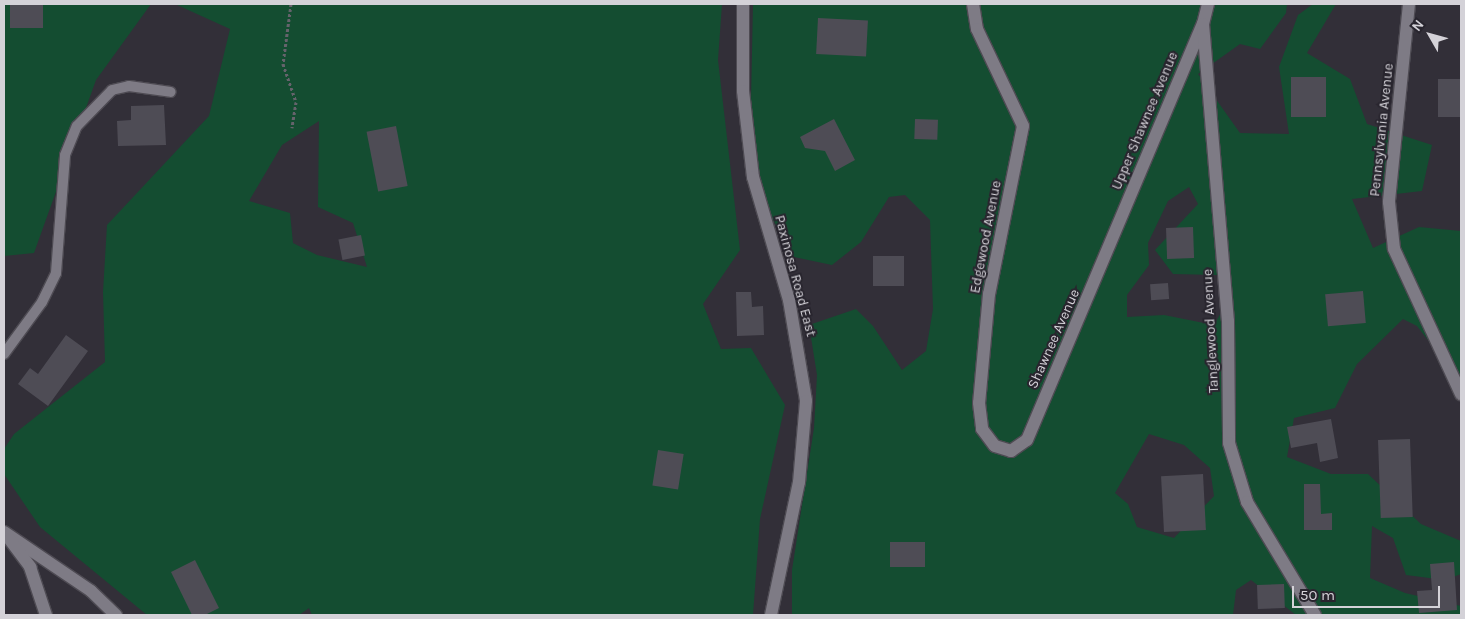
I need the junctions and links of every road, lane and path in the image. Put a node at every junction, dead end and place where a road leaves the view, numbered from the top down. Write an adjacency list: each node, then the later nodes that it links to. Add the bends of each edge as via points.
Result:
1 (291, 4): 8 (path, via 283,64 296,102)
2 (743, 4): 16 (street, Paxinosa Road East, via 742,91 753,177 789,300 806,401 799,482)
3 (973, 4): 12 (street, Edgewood Avenue, via 977,29 1023,126 989,294 979,403 982,429 995,446 1011,451)
4 (1208, 4): 6 (street, Upper Shawnee Avenue)
5 (1409, 4): 11 (street, Pennsylvania Avenue, via 1389,202 1394,249)
6 (1203, 24): 9 (street, Upper Shawnee Avenue); 17 (street, Tanglewood Avenue, via 1228,321 1229,443 1247,502)
7 (172, 92): 10 (lane, via 129,86 112,90 77,126 65,155 56,273 42,302)
8 (292, 128)
9 (1107, 250): 12 (street, Shawnee Avenue)
10 (4, 354)
11 (1461, 394)
12 (1027, 440)
13 (4, 532): 14 (street, via 30,567); 15 (street, via 91,591)
14 (46, 615)
15 (116, 615)
16 (771, 615)
17 (1315, 615)

